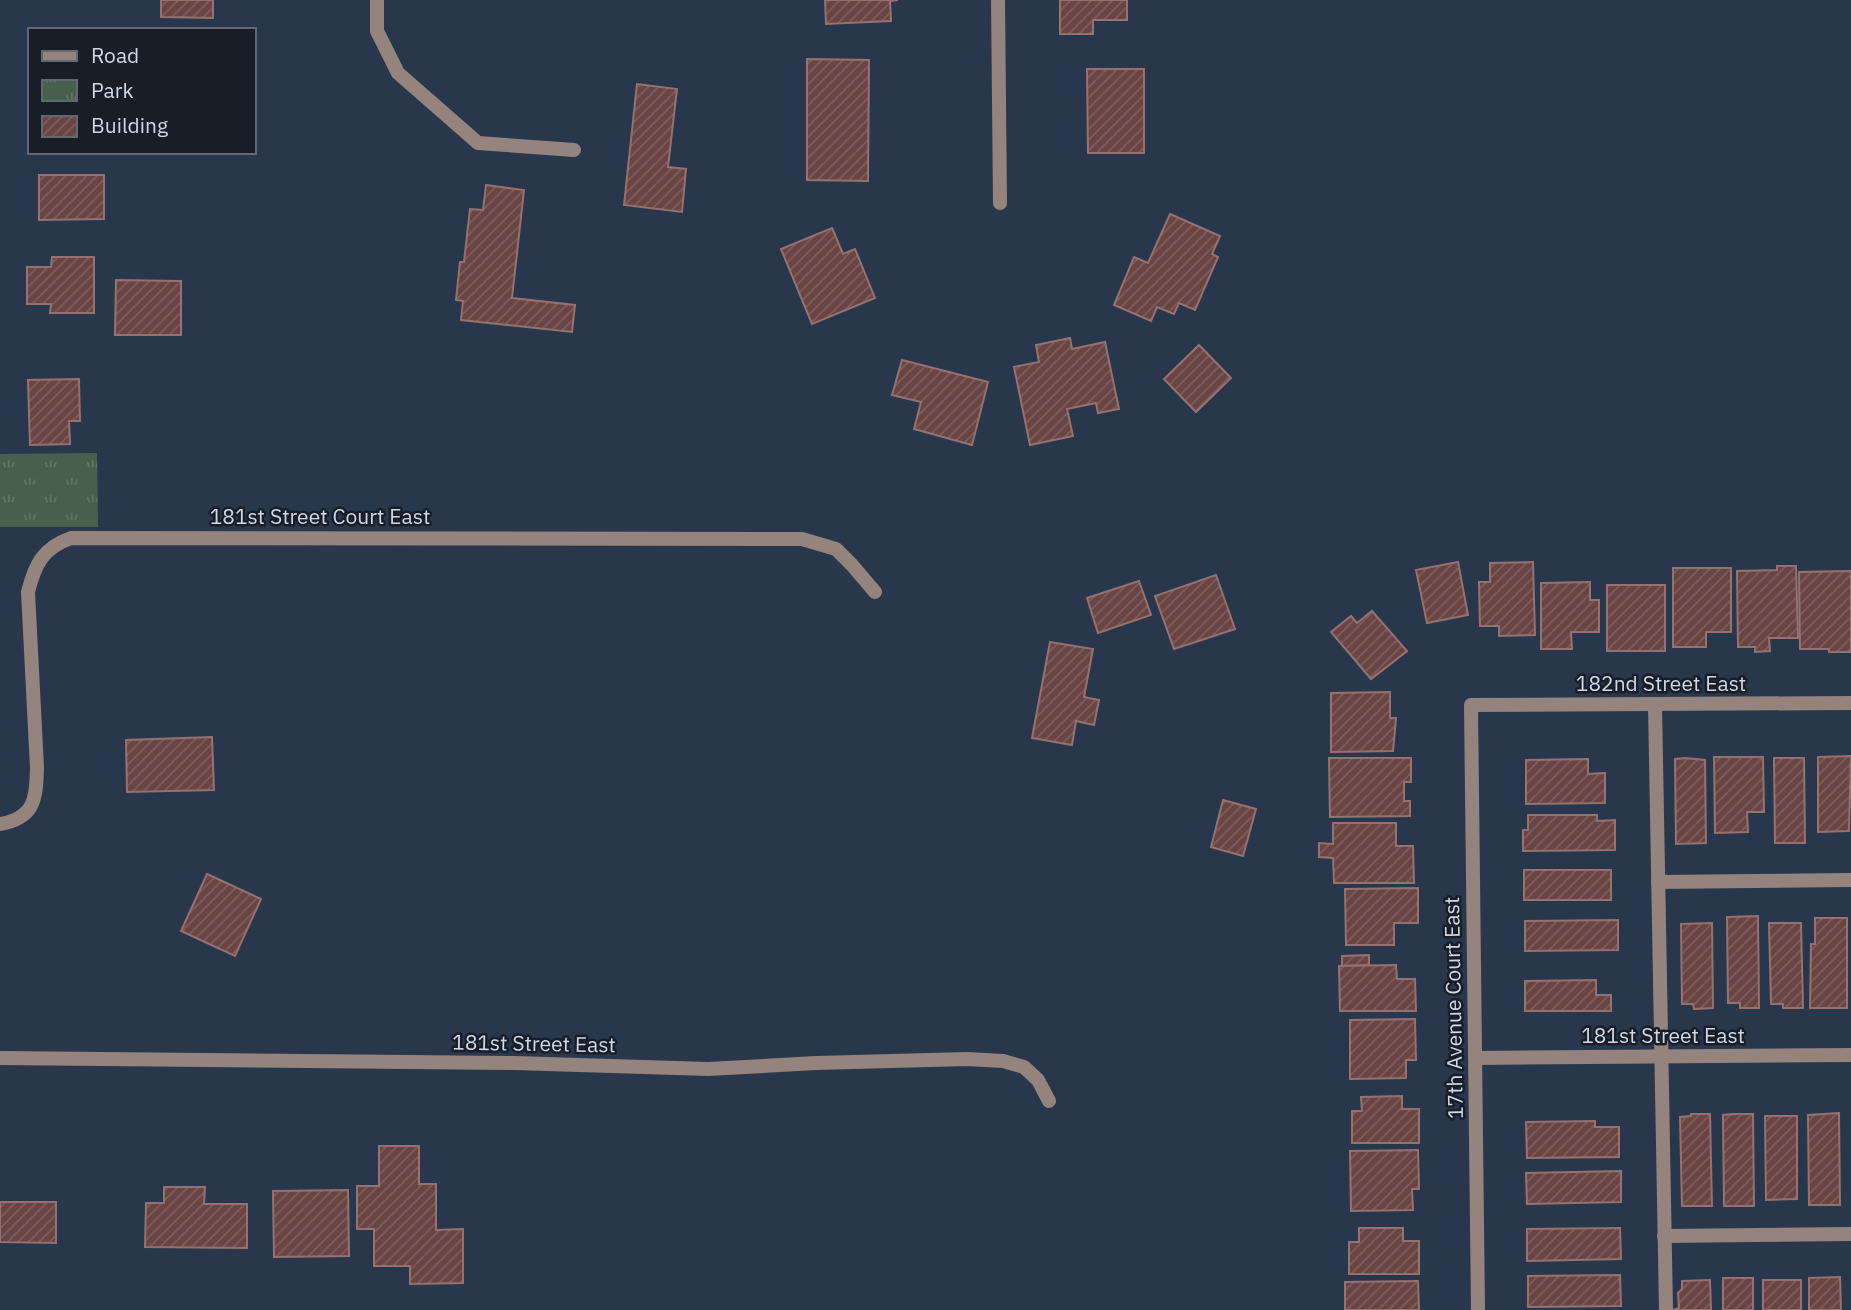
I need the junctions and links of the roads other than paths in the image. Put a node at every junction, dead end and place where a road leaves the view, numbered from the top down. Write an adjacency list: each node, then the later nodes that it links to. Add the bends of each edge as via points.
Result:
1 (377, 0): 3 (street, via 377,31 398,73 478,143)
2 (998, 0): 4 (street)
3 (574, 150)
4 (1000, 203)
5 (874, 592): 9 (street, 181st Street Court East, via 836,549 802,540 71,538 53,545 33,570 28,592 36,796 31,809 13,822)
6 (1851, 702): 7 (street, 182nd Street East)
7 (1655, 704): 8 (street, 182nd Street East); 11 (street)
8 (1471, 705): 15 (street, 17th Avenue Court East)
9 (0, 824)
10 (1851, 880): 11 (street)
11 (1658, 882): 13 (street)
12 (1851, 1055): 13 (street, 181st Street East)
13 (1661, 1057): 15 (street, 181st Street East); 18 (street)
14 (0, 1058): 16 (street, 181st Street East, via 708,1069 979,1060 1024,1067 1038,1080)
15 (1475, 1058): 19 (street, 17th Avenue Court East)
16 (1049, 1101)
17 (1851, 1234): 18 (street)
18 (1664, 1236): 20 (street)
19 (1478, 1310)
20 (1666, 1310)

